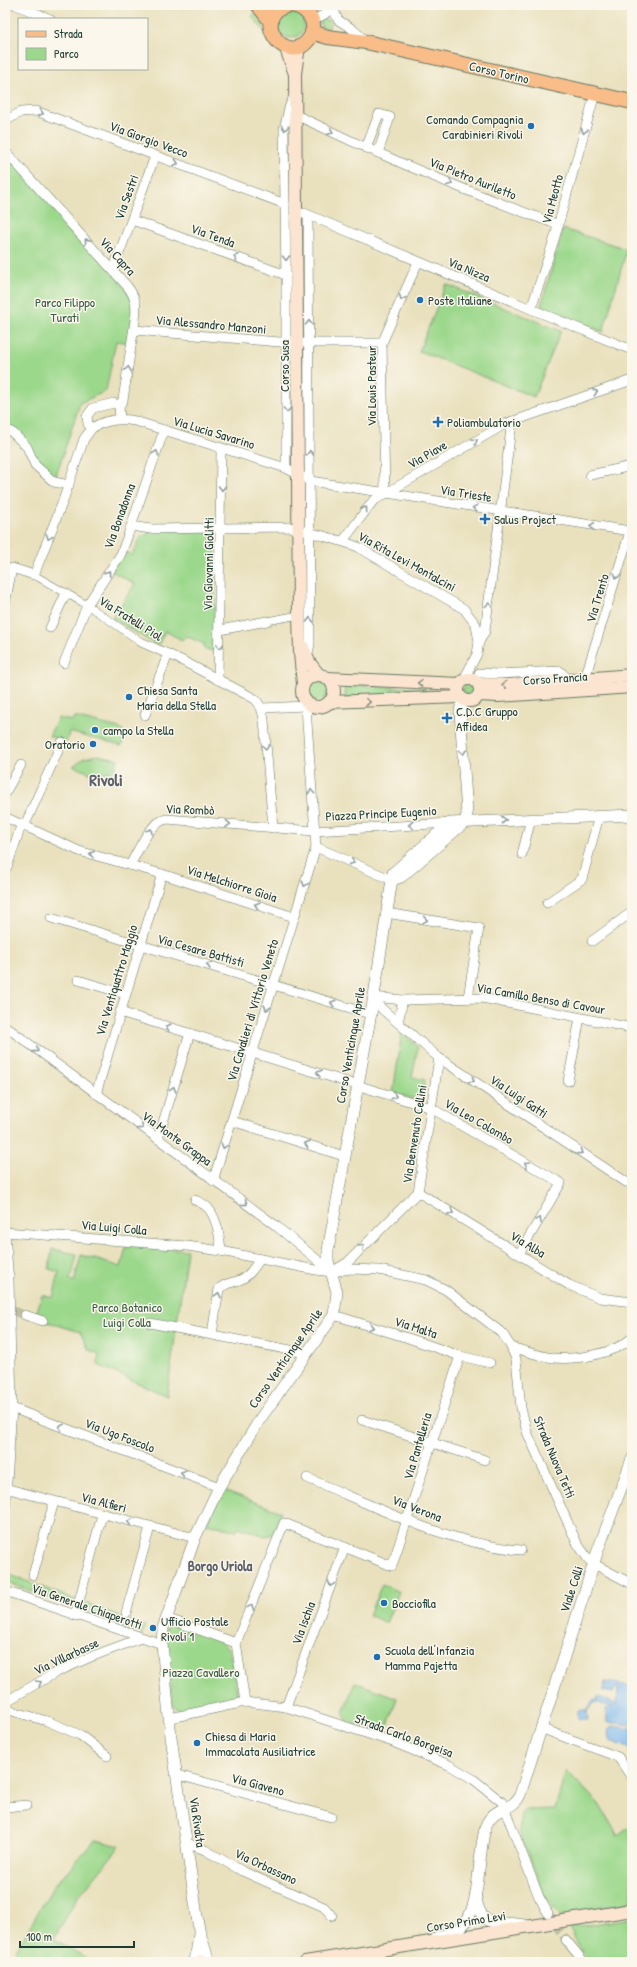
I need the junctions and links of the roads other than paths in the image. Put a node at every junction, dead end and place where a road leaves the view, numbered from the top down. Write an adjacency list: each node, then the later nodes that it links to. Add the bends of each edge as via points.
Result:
1 (16, 5): 5 (street)
2 (258, 5): 6 (main road)
3 (287, 5): 6 (main road, via 276,12); 7 (main road, via 305,9)
4 (332, 6): 7 (street); 8 (street, via 338,20)
5 (48, 18)
6 (270, 22): 9 (main road, via 274,38)
7 (311, 23): 8 (main road, Corso Torino, via 328,37); 10 (main road, via 305,43)
8 (366, 42): 13 (main road, Corso Torino)
9 (285, 46): 10 (main road); 11 (main road)
10 (299, 46): 11 (main road, Corso Susa)
11 (296, 74): 12 (main road, Corso Susa)
12 (296, 91): 15 (main road, Corso Susa); 21 (street, Corso Susa, one-way to 21, via 284,130)
13 (595, 94): 14 (main road, Corso Torino); 24 (street, Via Meotto, one-way to 24)
14 (632, 102)
15 (296, 115): 17 (street, Via Pietro Auriletto, one-way to 17); 22 (main road, Corso Susa)
16 (5, 121): 20 (street, Via Giorgio Vecco, one-way to 20, via 21,112 36,111)
17 (366, 148): 19 (street, Via Pietro Auriletto); 19 (street, via 379,114 390,117)
18 (5, 150): 26 (street, Via Capra, one-way to 18)
19 (378, 153): 24 (street, Via Pietro Auriletto, one-way to 24)
20 (155, 156): 21 (street, Via Giorgio Vecco, one-way to 21); 23 (street, Via Sestri)
21 (285, 204): 27 (street, Corso Susa, one-way to 27)
22 (303, 213): 25 (street, Via Nizza); 30 (main road, Corso Susa)
23 (132, 220): 26 (street, Via Sestri); 27 (street, Via Tenda, one-way to 23)
24 (559, 225): 28 (street, Via Meotto)
25 (418, 262): 28 (street, Via Nizza); 31 (street, Via Louis Pasteur, one-way to 31)
26 (113, 270): 29 (street, Via Capra, via 134,298)
27 (286, 275): 30 (street, Corso Susa)
28 (531, 309): 32 (street, Via Nizza)
29 (134, 330): 30 (street, Via Alessandro Manzoni); 34 (street, Via Capra, one-way to 29, via 123,400)
30 (298, 343): 31 (street, Via Alessandro Manzoni); 42 (street, Corso Susa, one-way to 42); 44 (main road, Corso Susa); 45 (street, Corso Susa, one-way to 30)
31 (382, 343): 47 (street, Via Louis Pasteur)
32 (632, 350)
33 (632, 380): 36 (street, Via Piave, one-way to 33)
34 (119, 406): 35 (street); 38 (street, via 110,403 90,410 87,420)
35 (120, 419): 38 (street); 39 (street, Via Lucia Savarino)
36 (512, 421): 47 (street, Via Piave, one-way to 36); 48 (street)
37 (5, 428): 46 (street, via 27,447 35,465 54,482)
38 (92, 428): 46 (street, via 84,439)
39 (164, 430): 40 (street, Via Lucia Savarino); 49 (street, Via Bonadonna, one-way to 39)
40 (221, 449): 42 (street, Via Lucia Savarino); 51 (street, Via Giovanni Giolitti, one-way to 51)
41 (632, 466): 43 (street)
42 (286, 468): 44 (street, Via Lucia Savarino)
43 (590, 475)
44 (299, 476): 45 (street, Via Trieste); 52 (main road, Corso Susa)
45 (310, 481): 47 (street, Via Trieste); 53 (street, Corso Susa)
46 (69, 485): 56 (street, one-way to 56)
47 (385, 494): 48 (street, Via Trieste, one-way to 47); 54 (street, Via Piave, one-way to 47, via 369,504)
48 (500, 512): 50 (street, Via Trieste, one-way to 48); 66 (street, one-way to 48, via 485,631)
49 (131, 526): 51 (street, Via Rita Levi Montalcini, via 150,529); 59 (street, Via Bonadonna, one-way to 49, via 121,554)
50 (631, 528): 73 (street, Via Trento, one-way to 73)
51 (222, 529): 52 (street, Via Rita Levi Montalcini, via 290,527); 63 (street, Via Giovanni Giolitti)
52 (299, 530): 53 (street, Via Rita Levi Montalcini); 60 (main road, Corso Susa)
53 (310, 534): 54 (street, Via Rita Levi Montalcini); 69 (street, Corso Susa, one-way to 53)
54 (343, 541): 66 (street, Via Rita Levi Montalcini, via 358,547 464,609 476,625)
55 (8, 567): 56 (street, Via Fratelli Piol); 58 (street)
56 (34, 575): 57 (street, Via Fratelli Piol)
57 (66, 593): 59 (street, Via Fratelli Piol); 62 (street)
58 (5, 604)
59 (87, 605): 65 (street, Via Fratelli Piol); 70 (street, Via Bonadonna)
60 (299, 615): 61 (street); 64 (main road, Corso Susa)
61 (267, 621): 63 (street)
62 (50, 628)
63 (220, 630): 74 (street, Via Giovanni Giolitti, one-way to 74)
64 (300, 640): 69 (main road, Corso Susa); 77 (main road, Corso Susa)
65 (141, 642): 67 (street, Via Fratelli Piol)
66 (479, 642): 68 (street)
67 (168, 654): 74 (street, Via Fratelli Piol); 83 (street)
68 (477, 654): 75 (street); 76 (street)
69 (308, 658): 72 (main road, Corso Susa)
70 (64, 663)
71 (632, 675): 73 (main road, Corso Francia)
72 (323, 676): 75 (main road, one-way to 72); 77 (main road, via 309,678); 80 (main road, via 332,683 334,690)
73 (585, 678): 76 (main road, Corso Francia, one-way to 76, via 509,685)
74 (218, 680): 82 (street, Via Fratelli Piol, via 255,699)
75 (462, 682): 76 (main road, via 471,679); 79 (main road, via 458,691)
76 (479, 683): 78 (main road, Corso Francia, via 498,696); 79 (main road, via 472,701)
77 (303, 684): 81 (main road, via 302,694)
78 (632, 687)
79 (462, 698): 80 (main road, one-way to 79); 91 (street, one-way to 91, via 460,711 467,814)
80 (329, 702): 81 (main road, via 318,706)
81 (307, 704): 82 (street); 95 (street, one-way to 81)
82 (262, 708): 94 (street, one-way to 94)
83 (145, 715)
84 (62, 742): 93 (street)
85 (21, 765): 86 (street)
86 (5, 793)
87 (632, 814): 88 (street, Piazza Principe Eugenio)
88 (599, 816): 90 (street, Piazza Principe Eugenio); 102 (street, via 582,879)
89 (5, 817): 93 (street)
90 (531, 819): 91 (street, Piazza Principe Eugenio, one-way to 90); 97 (street)
91 (465, 822): 92 (street, Piazza Principe Eugenio); 101 (street, via 401,877)
92 (450, 823): 95 (street, Piazza Principe Eugenio, one-way to 95); 101 (street, Piazza Principe Eugenio, via 395,869)
93 (23, 827): 98 (street, one-way to 93, via 79,851); 99 (street)
94 (273, 828): 95 (street, Piazza Principe Eugenio); 98 (street, Via Rombò, one-way to 94, via 152,827 162,820)
95 (314, 831): 96 (street)
96 (316, 847): 101 (street, one-way to 101); 105 (street, Via Cavalieri di Vittorio Veneto, one-way to 105)
97 (522, 854)
98 (130, 865): 100 (street)
99 (7, 867)
100 (162, 874): 105 (street, Via Melchiorre Gioia, one-way to 100); 108 (street, Via Ventiquattro Maggio)
101 (392, 880): 104 (street, Corso Venticinque Aprile)
102 (547, 903)
103 (632, 912): 107 (street)
104 (386, 913): 112 (street, Corso Venticinque Aprile); 113 (street, one-way to 113, via 479,928)
105 (294, 917): 110 (street, Via Cavalieri di Vittorio Veneto)
106 (51, 918): 108 (street, Via Cesare Battisti)
107 (592, 941)
108 (140, 945): 110 (street, Via Cesare Battisti, one-way to 108); 111 (street, Via Ventiquattro Maggio)
109 (78, 980): 111 (street)
110 (274, 984): 116 (street, Via Cesare Battisti, one-way to 110); 122 (street, Via Cavalieri di Vittorio Veneto, one-way to 122)
111 (125, 994): 115 (street, Via Ventiquattro Maggio)
112 (373, 997): 114 (street, Via Camillo Benso di Cavour); 116 (street, Corso Venticinque Aprile); 118 (street, Via Luigi Gatti)
113 (468, 998): 114 (street, Via Camillo Benso di Cavour); 117 (street, Via Camillo Benso di Cavour, via 482,998)
114 (402, 1000): 118 (street)
115 (120, 1012): 121 (street, Via Leo Colombo, one-way to 115); 126 (street, Via Ventiquattro Maggio)
116 (370, 1014): 125 (street, Corso Venticinque Aprile)
117 (580, 1018): 120 (street, Via Camillo Benso di Cavour); 124 (street)
118 (398, 1023): 123 (street, Via Luigi Gatti)
119 (5, 1026): 126 (street, Via Monte Grappa, one-way to 126)
120 (632, 1028)
121 (190, 1033): 122 (street, Via Leo Colombo); 129 (street, one-way to 121)
122 (253, 1053): 125 (street, Via Leo Colombo, one-way to 122); 128 (street, Via Cavalieri di Vittorio Veneto)
123 (440, 1058): 127 (street, Via Benvenuto Cellini); 132 (street, Via Luigi Gatti, one-way to 132, via 626,1182)
124 (568, 1081)
125 (357, 1085): 127 (street, Via Leo Colombo, one-way to 127); 130 (street, Corso Venticinque Aprile)
126 (96, 1094): 129 (street, Via Monte Grappa, one-way to 129)
127 (431, 1108): 133 (street, Via Benvenuto Cellini); 138 (street, Via Leo Colombo, one-way to 127, via 561,1183)
128 (232, 1121): 130 (street, one-way to 128); 131 (street, Via Cavalieri di Vittorio Veneto, one-way to 131)
129 (158, 1139): 131 (street, Via Monte Grappa)
130 (344, 1156): 140 (street, Corso Venticinque Aprile, via 328,1250)
131 (213, 1180): 140 (street, Via Monte Grappa, one-way to 140, via 275,1225)
132 (632, 1183)
133 (418, 1192): 138 (street, Via Alba, one-way to 138); 140 (street, Via Benvenuto Cellini, one-way to 133, via 348,1262)
134 (195, 1200): 137 (street, via 207,1207 210,1212 219,1235)
135 (5, 1234): 136 (street); 137 (street, Via Luigi Colla, via 172,1245)
136 (6, 1245): 152 (street, via 11,1311)
137 (221, 1251): 139 (street, Via Luigi Colla)
138 (519, 1254): 141 (street, Via Alba, via 586,1293 600,1298)
139 (260, 1259): 140 (street, Via Luigi Colla); 146 (street, one-way to 139, via 219,1288 246,1277)
140 (332, 1272): 143 (street, Corso Venticinque Aprile, via 337,1292); 148 (street, Strada Nuova Tetti, via 350,1269 379,1270 426,1280 446,1290 483,1317 502,1334)
141 (632, 1302)
142 (25, 1315): 144 (street)
143 (334, 1315): 149 (street, Corso Venticinque Aprile); 150 (street, Via Malta, one-way to 150)
144 (43, 1321)
145 (150, 1323): 146 (street)
146 (212, 1334): 149 (street)
147 (632, 1338): 148 (street, via 617,1348 585,1356 554,1358 526,1353)
148 (511, 1347): 168 (street, Strada Nuova Tetti, via 516,1359 521,1408 527,1432 577,1543)
149 (306, 1353): 158 (street, Corso Venticinque Aprile, via 260,1419)
150 (460, 1356): 151 (street, Via Malta); 154 (street, Via Pantelleria)
151 (490, 1364)
152 (12, 1408): 158 (street, Via Ugo Foscolo, one-way to 152); 159 (street)
153 (362, 1420): 154 (street)
154 (432, 1441): 156 (street); 163 (street, Via Pantelleria)
155 (632, 1459): 168 (street, Viale Colli)
156 (485, 1460)
157 (307, 1478): 163 (street, Via Verona)
158 (219, 1487): 165 (street, Corso Venticinque Aprile)
159 (6, 1488): 160 (street, Via Alfieri); 161 (street)
160 (54, 1502): 162 (street, Via Alfieri); 169 (street)
161 (5, 1511)
162 (102, 1515): 164 (street, Via Alfieri, one-way to 162); 173 (street)
163 (408, 1520): 166 (street, Via Pantelleria, via 392,1566); 167 (street, Via Verona, via 457,1537)
164 (150, 1527): 165 (street, Via Alfieri); 172 (street)
165 (195, 1538): 174 (street, Corso Venticinque Aprile)
166 (345, 1548): 176 (street, one-way to 166, via 284,1523); 180 (street, Via Ischia, one-way to 180)
167 (521, 1550)
168 (594, 1564): 170 (street, Strada Nuova Tetti); 183 (street, Viale Colli)
169 (33, 1575)
170 (632, 1584)
171 (5, 1591): 173 (street, Via Generale Chiaperotti)
172 (126, 1613)
173 (75, 1616): 175 (street, Via Generale Chiaperotti)
174 (166, 1618): 176 (street); 177 (street, Corso Venticinque Aprile)
175 (141, 1638): 177 (street, Via Generale Chiaperotti); 178 (street, Via Villarbasse, one-way to 175, via 55,1673)
176 (236, 1643): 179 (street)
177 (162, 1644): 182 (street, Corso Venticinque Aprile)
178 (5, 1702)
179 (245, 1702): 180 (street, Strada Carlo Borgeisa); 182 (street, Strada Carlo Borgeisa)
180 (286, 1707): 189 (street, Strada Carlo Borgeisa, via 393,1742 461,1770 493,1793)
181 (5, 1709): 184 (street, via 47,1721 80,1735)
182 (170, 1718): 185 (street, Via Rivalta)
183 (540, 1728): 186 (street, via 618,1757); 189 (street, Viale Colli, via 520,1795 513,1805)
184 (107, 1756)
185 (178, 1775): 190 (street, Via Giaveno); 191 (street, Via Rivalta)
186 (632, 1778)
187 (26, 1805): 188 (street)
188 (5, 1807)
189 (505, 1808): 192 (street, Viale Colli, via 492,1814 485,1827); 194 (street, Strada Carlo Borgeisa, via 539,1897)
190 (331, 1818)
191 (187, 1843): 195 (street, Via Orbassano, via 324,1907); 197 (street, Via Rivalta)
192 (475, 1896): 196 (street, Viale Colli, via 479,1911 487,1920 499,1924 513,1922); 199 (street, Viale Colli, via 468,1919 459,1929)
193 (632, 1910): 196 (main road, Corso Primo Levi)
194 (548, 1913)
195 (332, 1916)
196 (529, 1926): 199 (main road, Corso Primo Levi)
197 (199, 1930): 200 (street, Via Rivalta); 201 (street, Via Rivalta)
198 (566, 1940): 203 (street)
199 (419, 1943): 202 (main road, Corso Primo Levi)
200 (195, 1962)
201 (209, 1962)
202 (305, 1962)
203 (584, 1962)

